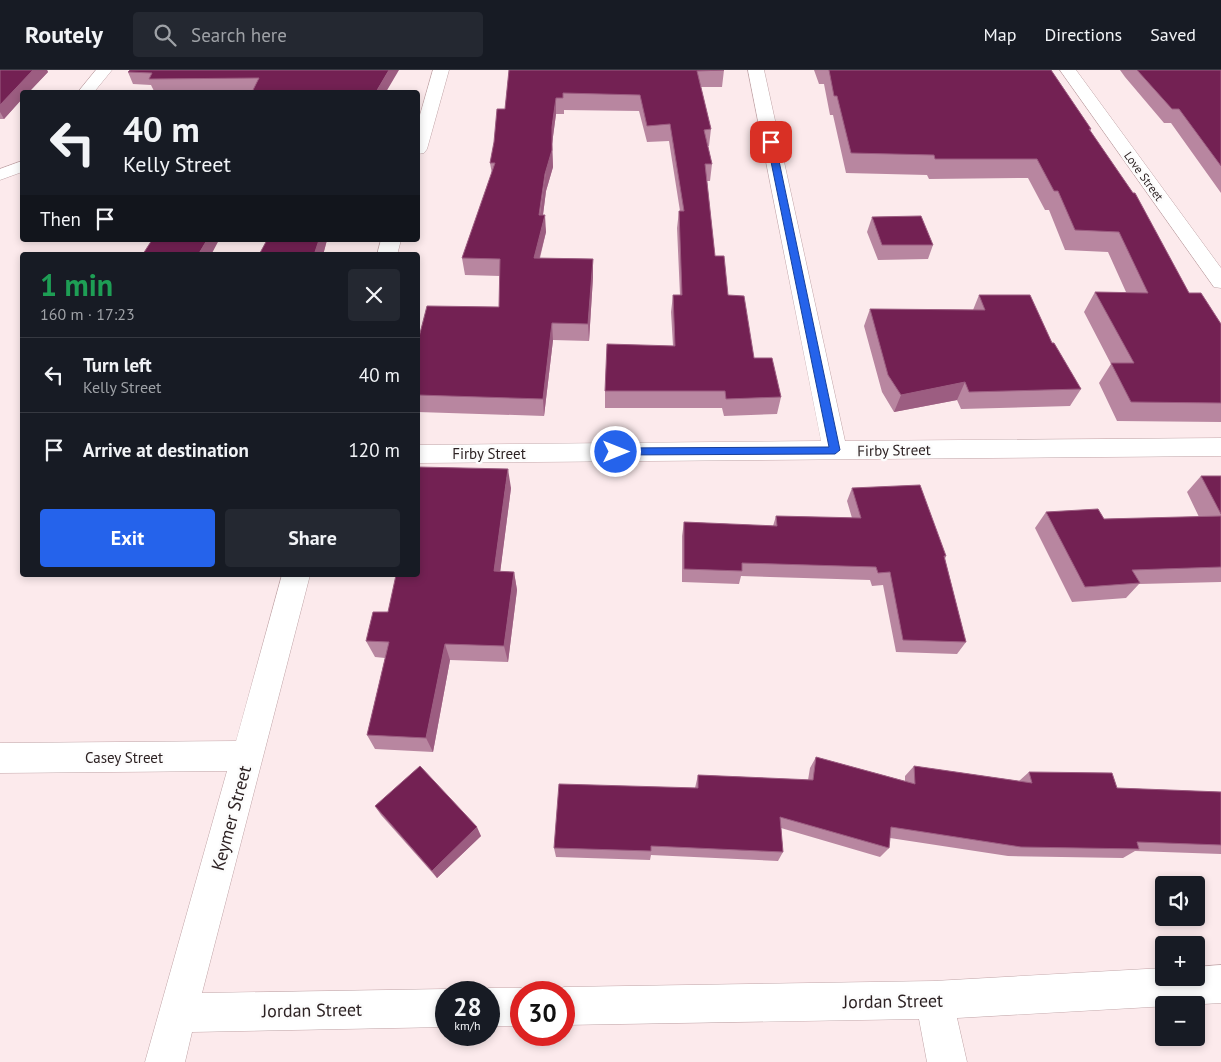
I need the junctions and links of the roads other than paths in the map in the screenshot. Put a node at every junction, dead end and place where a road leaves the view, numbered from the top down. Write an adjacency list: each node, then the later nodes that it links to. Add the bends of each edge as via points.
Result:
1 (104, 70): 5 (street)
2 (441, 70): 6 (street)
3 (756, 70): 11 (street)
4 (1068, 70): 9 (street, Love Street)
5 (88, 90)
6 (420, 142)
7 (20, 167): 8 (street)
8 (0, 175)
9 (1221, 282)
10 (1221, 447): 11 (street, Firby Street)
11 (835, 450): 12 (street, Firby Street)
12 (420, 454)
13 (295, 577): 14 (street, Keymer Street)
14 (247, 756): 15 (street, Casey Street); 20 (street, Keymer Street)
15 (0, 758)
16 (1221, 984): 17 (street, Jordan Street)
17 (934, 1000): 18 (street, Jordan Street); 22 (street)
18 (575, 1006)
19 (435, 1008): 20 (street, Jordan Street)
20 (178, 1013): 21 (street, Keymer Street)
21 (165, 1062)
22 (947, 1062)

